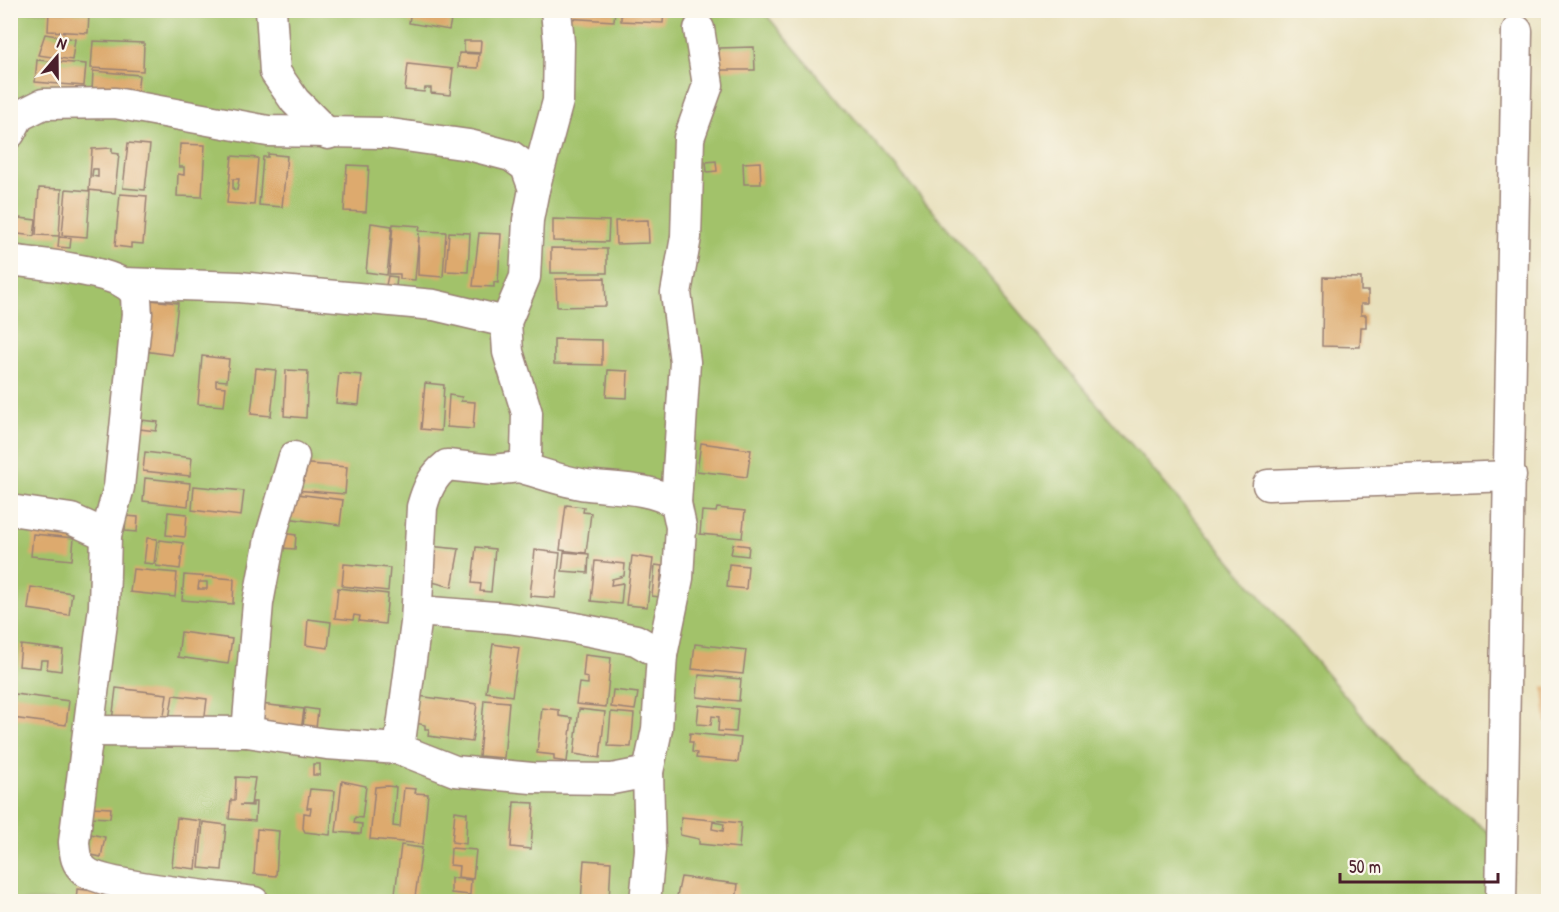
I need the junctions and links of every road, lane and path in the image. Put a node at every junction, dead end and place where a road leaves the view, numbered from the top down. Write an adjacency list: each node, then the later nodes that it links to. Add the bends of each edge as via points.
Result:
1 (271, 10): 6 (street, via 275,72 295,101)
2 (556, 10): 7 (street, via 558,101)
3 (699, 29): 15 (street, via 708,85 689,138 686,237 676,293 685,362)
4 (1517, 31): 13 (street)
5 (10, 133): 6 (street, via 19,116 43,104 115,104 268,131)
6 (328, 134): 7 (street, via 384,133 500,153 526,167)
7 (534, 189): 10 (street, via 525,277)
8 (10, 260): 9 (street, via 106,276)
9 (124, 283): 10 (street, via 239,287 434,305); 17 (street, via 135,295 137,313 119,486)
10 (506, 322): 12 (street, via 508,352 527,413 526,455)
11 (294, 457): 21 (street, via 270,539 258,603)
12 (519, 467): 15 (street, via 585,485 657,493); 18 (street, via 493,470 447,465 435,475 422,507)
13 (1511, 476): 14 (street); 26 (street)
14 (1268, 485)
15 (676, 503): 19 (street, via 681,527 678,578)
16 (10, 510): 17 (street, via 71,519)
17 (106, 535): 20 (street, via 104,607)
18 (417, 611): 19 (street, via 570,627 636,640); 22 (street)
19 (662, 655): 23 (street, via 657,729)
20 (89, 731): 21 (street); 24 (street, via 74,842 75,859 86,873 123,884)
21 (247, 732): 22 (street, via 327,744)
22 (399, 749): 23 (street, via 455,771 532,778 612,779)
23 (648, 772): 25 (street, via 650,850)
24 (254, 902)
25 (645, 902)
26 (1501, 902)

